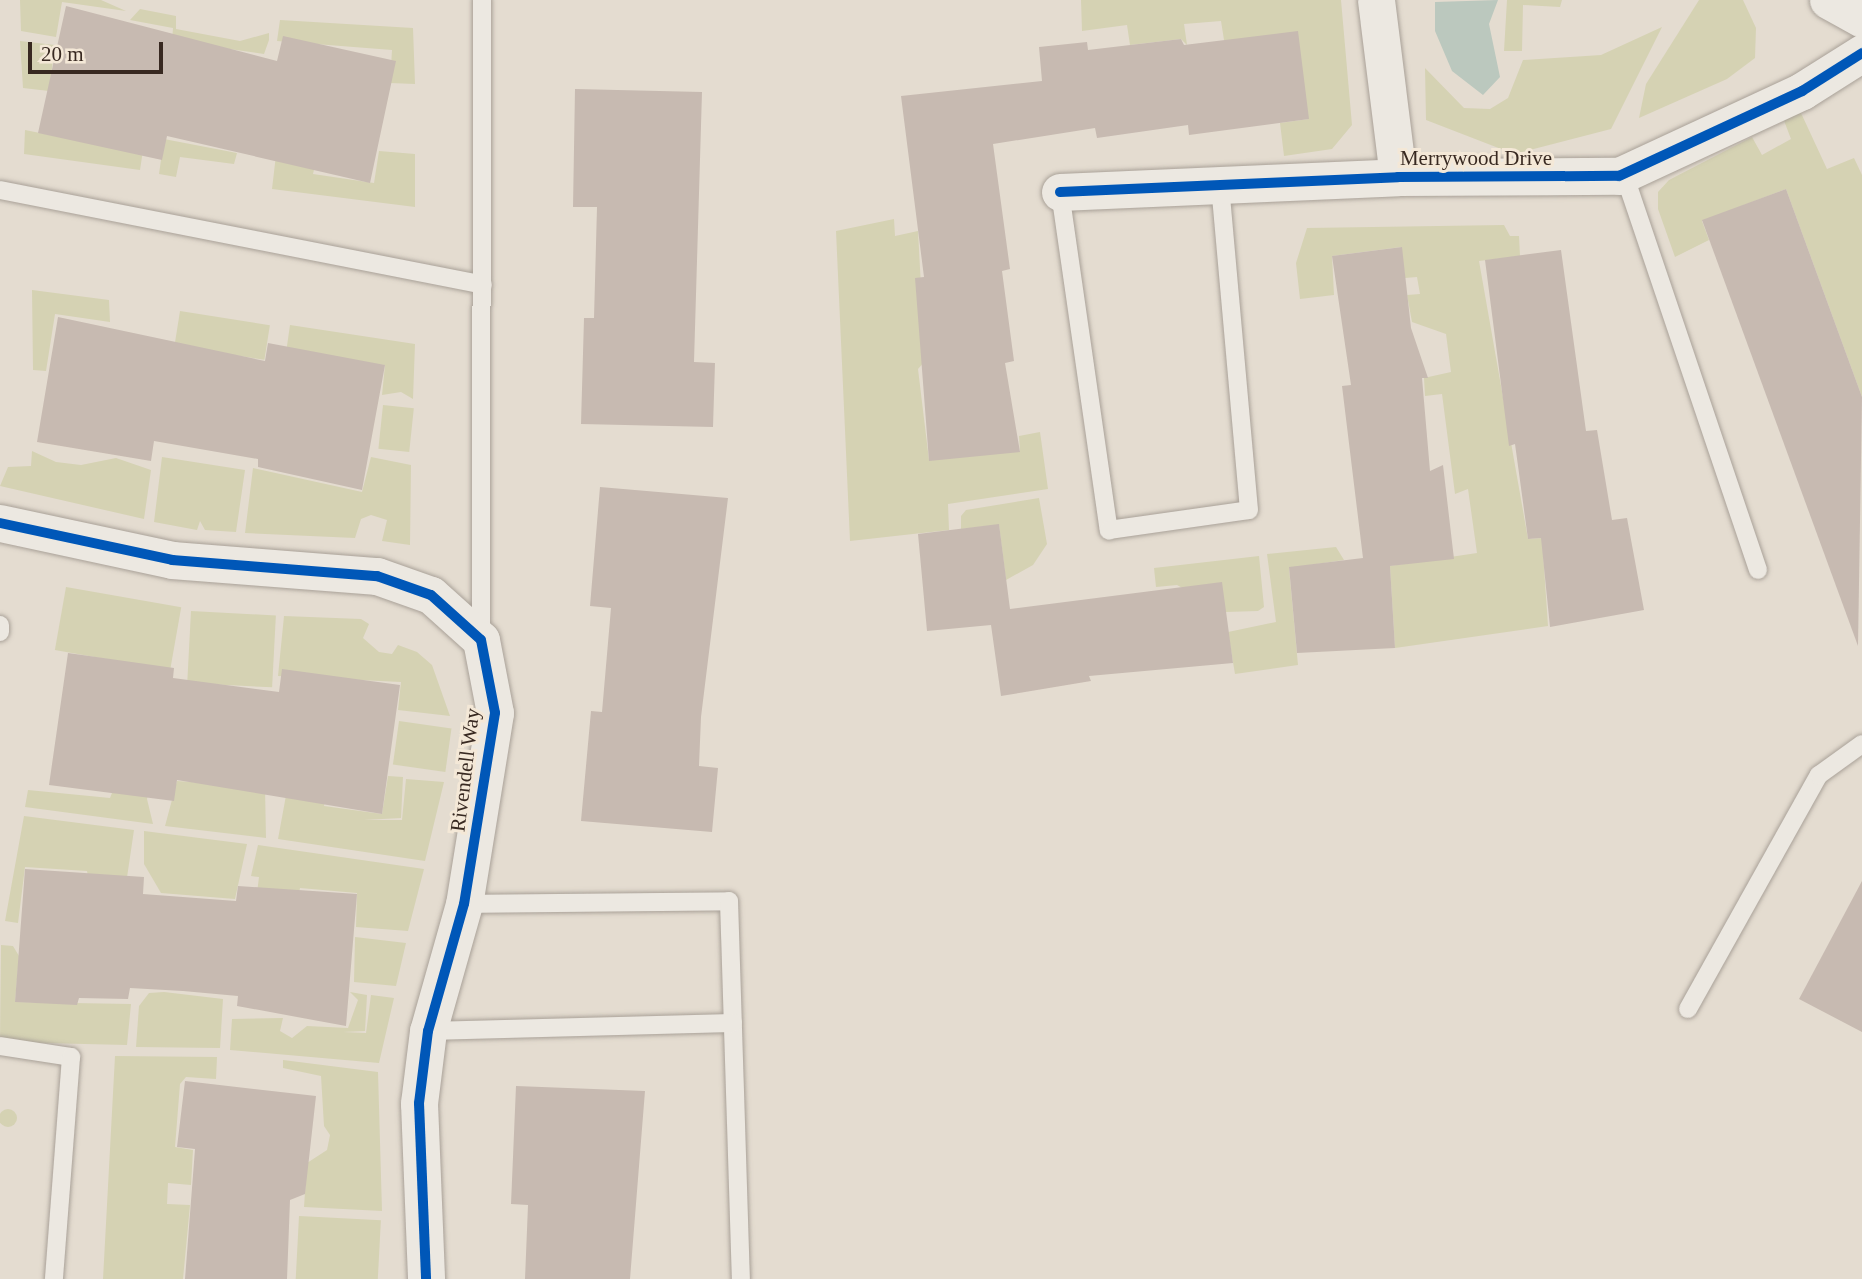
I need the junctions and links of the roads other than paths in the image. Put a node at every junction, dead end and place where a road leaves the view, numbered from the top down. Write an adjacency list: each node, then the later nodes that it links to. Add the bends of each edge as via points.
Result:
1 (482, 0): 11 (lane)
2 (1376, 0): 7 (street, Merrywood Drive)
3 (1828, 0): 4 (street)
4 (1862, 19)
5 (1862, 53): 6 (street, Merrywood Drive, via 1802,91)
6 (1624, 174): 7 (street, Merrywood Drive); 13 (lane)
7 (1398, 177): 8 (street, Merrywood Drive)
8 (1220, 186): 10 (street, Merrywood Drive); 10 (lane, via 1249,510 1110,530)
9 (0, 190): 11 (lane)
10 (1060, 192)
11 (483, 285): 16 (lane)
12 (0, 523): 16 (street, via 172,560 377,576 431,594)
13 (1758, 570)
14 (0, 625): 15 (lane)
15 (0, 632)
16 (481, 640): 18 (street, Rivendell Way, via 495,713)
17 (1862, 744): 19 (lane, via 1819,775)
18 (464, 904): 20 (lane, via 729,901); 21 (street, Rivendell Way)
19 (1688, 1009)
20 (733, 1023): 21 (lane); 25 (lane)
21 (428, 1031): 24 (street, Rivendell Way, via 419,1104)
22 (0, 1046): 23 (lane, via 71,1057)
23 (54, 1279)
24 (426, 1279)
25 (741, 1279)

